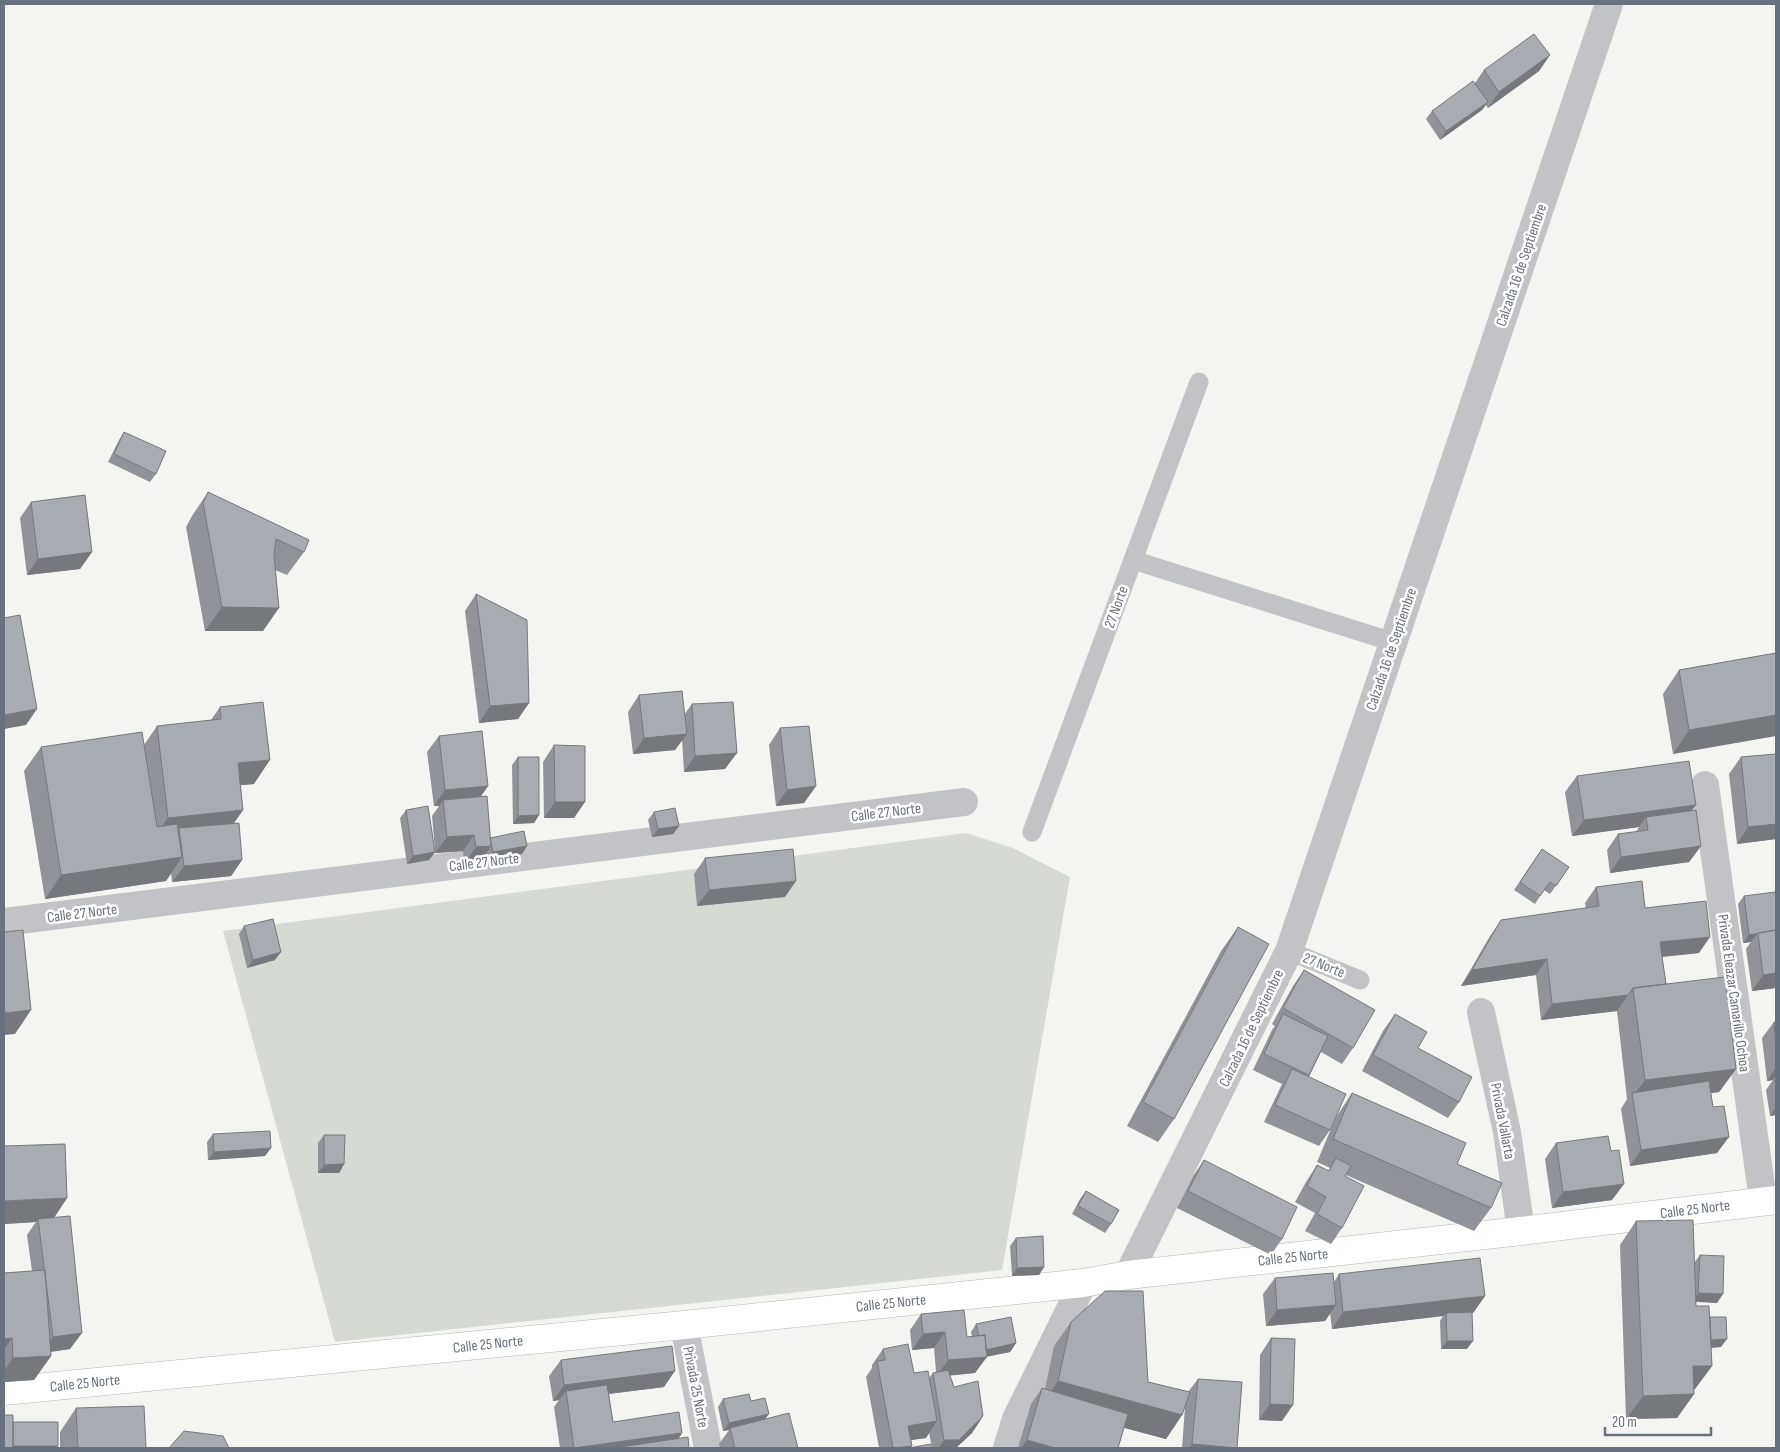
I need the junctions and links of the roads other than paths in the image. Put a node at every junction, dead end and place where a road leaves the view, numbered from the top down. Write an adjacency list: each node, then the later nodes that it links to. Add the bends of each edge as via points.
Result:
1 (1609, 4): 4 (street, Calzada 16 de Septiembre)
2 (1199, 382): 3 (lane, 27 Norte)
3 (1133, 560): 4 (lane); 7 (lane, 27 Norte)
4 (1394, 642): 9 (street, Calzada 16 de Septiembre)
5 (1705, 785): 12 (street, Privada Eleazar Camarillo Ochoa)
6 (964, 802): 8 (street, Calle 27 Norte)
7 (1032, 832)
8 (4, 922)
9 (1289, 951): 10 (lane, 27 Norte); 14 (street, Calzada 16 de Septiembre)
10 (1360, 980)
11 (1481, 1012): 13 (street, Privada Vallarta, via 1507,1132)
12 (1770, 1200): 13 (street, Calle 25 Norte)
13 (1521, 1231): 14 (street, Calle 25 Norte)
14 (1128, 1275): 15 (street, Calle 25 Norte)
15 (1084, 1283): 16 (street, Calle 25 Norte); 19 (street, via 1016,1418)
16 (684, 1325): 17 (street, Calle 25 Norte); 18 (street, Privada 25 Norte)
17 (4, 1391)
18 (708, 1448)
19 (1006, 1448)

